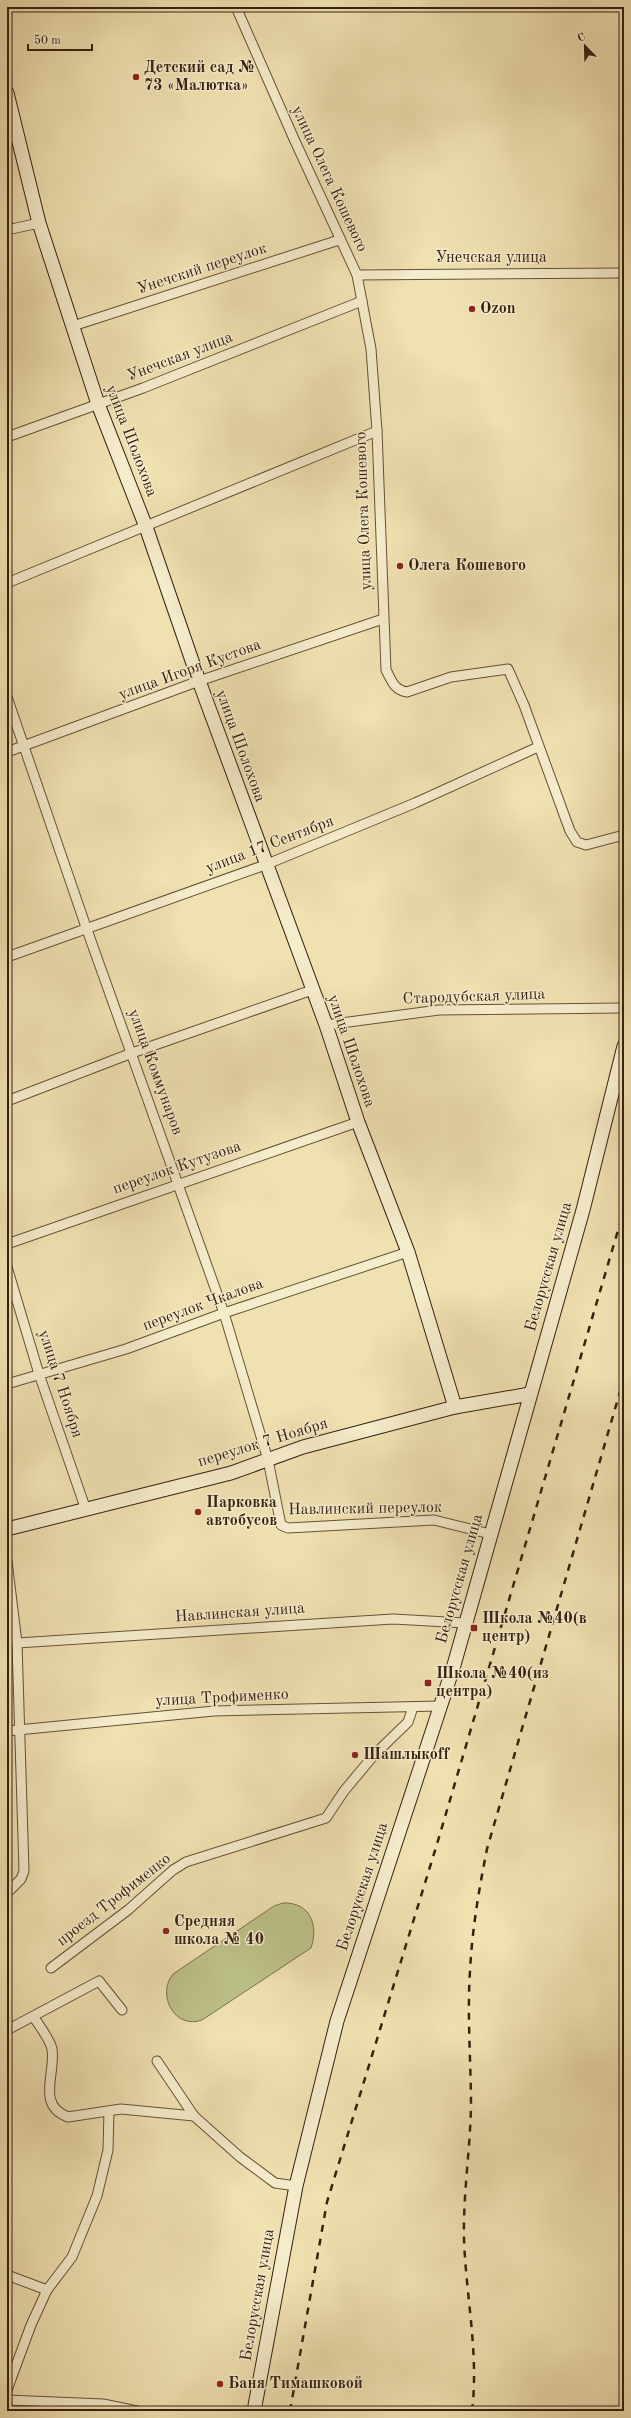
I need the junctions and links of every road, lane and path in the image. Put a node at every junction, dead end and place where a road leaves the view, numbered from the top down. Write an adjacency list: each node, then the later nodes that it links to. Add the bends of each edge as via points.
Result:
1 (236, 7): 5 (street, улица Олега Кошевого)
2 (7, 93): 3 (street, улица Шолохова)
3 (39, 223): 4 (street); 9 (street, улица Шолохова)
4 (7, 230)
5 (340, 240): 7 (street, улица Олега Кошевого); 9 (street, Унечский переулок)
6 (624, 274): 7 (street, Унечская улица)
7 (357, 275): 8 (street, улица Олега Кошевого)
8 (362, 301): 10 (street, Унечская улица); 11 (street, улица Олега Кошевого, via 371,349)
9 (73, 326): 10 (street, улица Шолохова)
10 (98, 404): 12 (street, Унечская улица); 13 (street, улица Шолохова)
11 (377, 431): 13 (street); 15 (street, улица Олега Кошевого)
12 (7, 437)
13 (146, 528): 14 (street); 16 (street, улица Шолохова)
14 (7, 583)
15 (383, 618): 16 (street, улица Игоря Кустова); 19 (street, улица Олега Кошевого, via 386,670 394,687 407,692 451,677 508,669)
16 (199, 681): 18 (street, улица Игоря Кустова); 22 (street, улица Шолохова)
17 (7, 697): 18 (street, улица Коммунаров)
18 (24, 745): 20 (street, улица Игоря Кустова); 23 (street, улица Коммунаров)
19 (538, 747): 21 (street, улица Олега Кошевого, via 570,831 577,842 586,845); 22 (street, улица 17 Сентября, via 415,803)
20 (7, 752)
21 (624, 834)
22 (265, 865): 23 (street, улица 17 Сентября); 25 (street, улица Шолохова)
23 (86, 927): 24 (street, улица 17 Сентября); 29 (street, улица Коммунаров)
24 (7, 957)
25 (312, 990): 27 (street, улица Шолохова); 29 (street)
26 (624, 1008): 27 (street, Стародубская улица, via 439,1010)
27 (326, 1024): 31 (street, улица Шолохова)
28 (624, 1046): 39 (street, Белорусская улица, via 583,1210)
29 (132, 1053): 30 (street); 32 (street, улица Коммунаров)
30 (7, 1101)
31 (358, 1122): 32 (street, переулок Кутузова); 34 (street, улица Шолохова)
32 (179, 1183): 33 (street, переулок Кутузова); 36 (street, улица Коммунаров)
33 (7, 1244)
34 (408, 1252): 36 (street, переулок Чкалова); 40 (street, улица Шолохова)
35 (7, 1268): 37 (street, улица 7 Ноября)
36 (224, 1312): 37 (street, переулок Чкалова, via 126,1349); 41 (street, улица Коммунаров)
37 (40, 1374): 38 (street, переулок Чкалова); 42 (street, улица 7 Ноября)
38 (7, 1384)
39 (530, 1394): 40 (street, переулок 7 Ноября); 44 (street, Белорусская улица)
40 (455, 1407): 41 (street, переулок 7 Ноября, via 303,1447)
41 (268, 1460): 42 (street, переулок 7 Ноября, via 231,1473); 44 (street, Навлинский переулок, via 280,1522 284,1528 434,1520)
42 (86, 1510): 43 (street, переулок 7 Ноября)
43 (7, 1529)
44 (490, 1534): 46 (street, Белорусская улица)
45 (7, 1561): 47 (street)
46 (465, 1623): 47 (street, Навлинская улица, via 394,1619); 48 (street, Белорусская улица)
47 (17, 1643): 50 (street)
48 (440, 1706): 49 (street, улица Трофименко); 60 (street, Белорусская улица, via 337,2021)
49 (413, 1707): 50 (street, улица Трофименко, via 214,1711); 53 (street, проезд Трофименко, via 408,1722 374,1755 344,1791 326,1818 186,1862)
50 (21, 1729): 51 (street, улица Трофименко); 52 (street, via 24,1872 21,1879)
51 (7, 1731)
52 (7, 1893)
53 (51, 1968)
54 (122, 2010): 55 (street, via 99,1981)
55 (34, 2017): 56 (street); 58 (street, via 52,2048 49,2092 56,2111 68,2117)
56 (7, 2030)
57 (157, 2061): 59 (street)
58 (108, 2111): 59 (street, via 121,2109); 62 (street, via 108,2150 97,2196 72,2257)
59 (194, 2116): 60 (street, via 240,2157 275,2183)
60 (296, 2186): 66 (street, Белорусская улица)
61 (7, 2275): 62 (street)
62 (47, 2290): 63 (street)
63 (7, 2390)
64 (7, 2400): 65 (street, via 104,2404)
65 (137, 2411)
66 (254, 2411)

